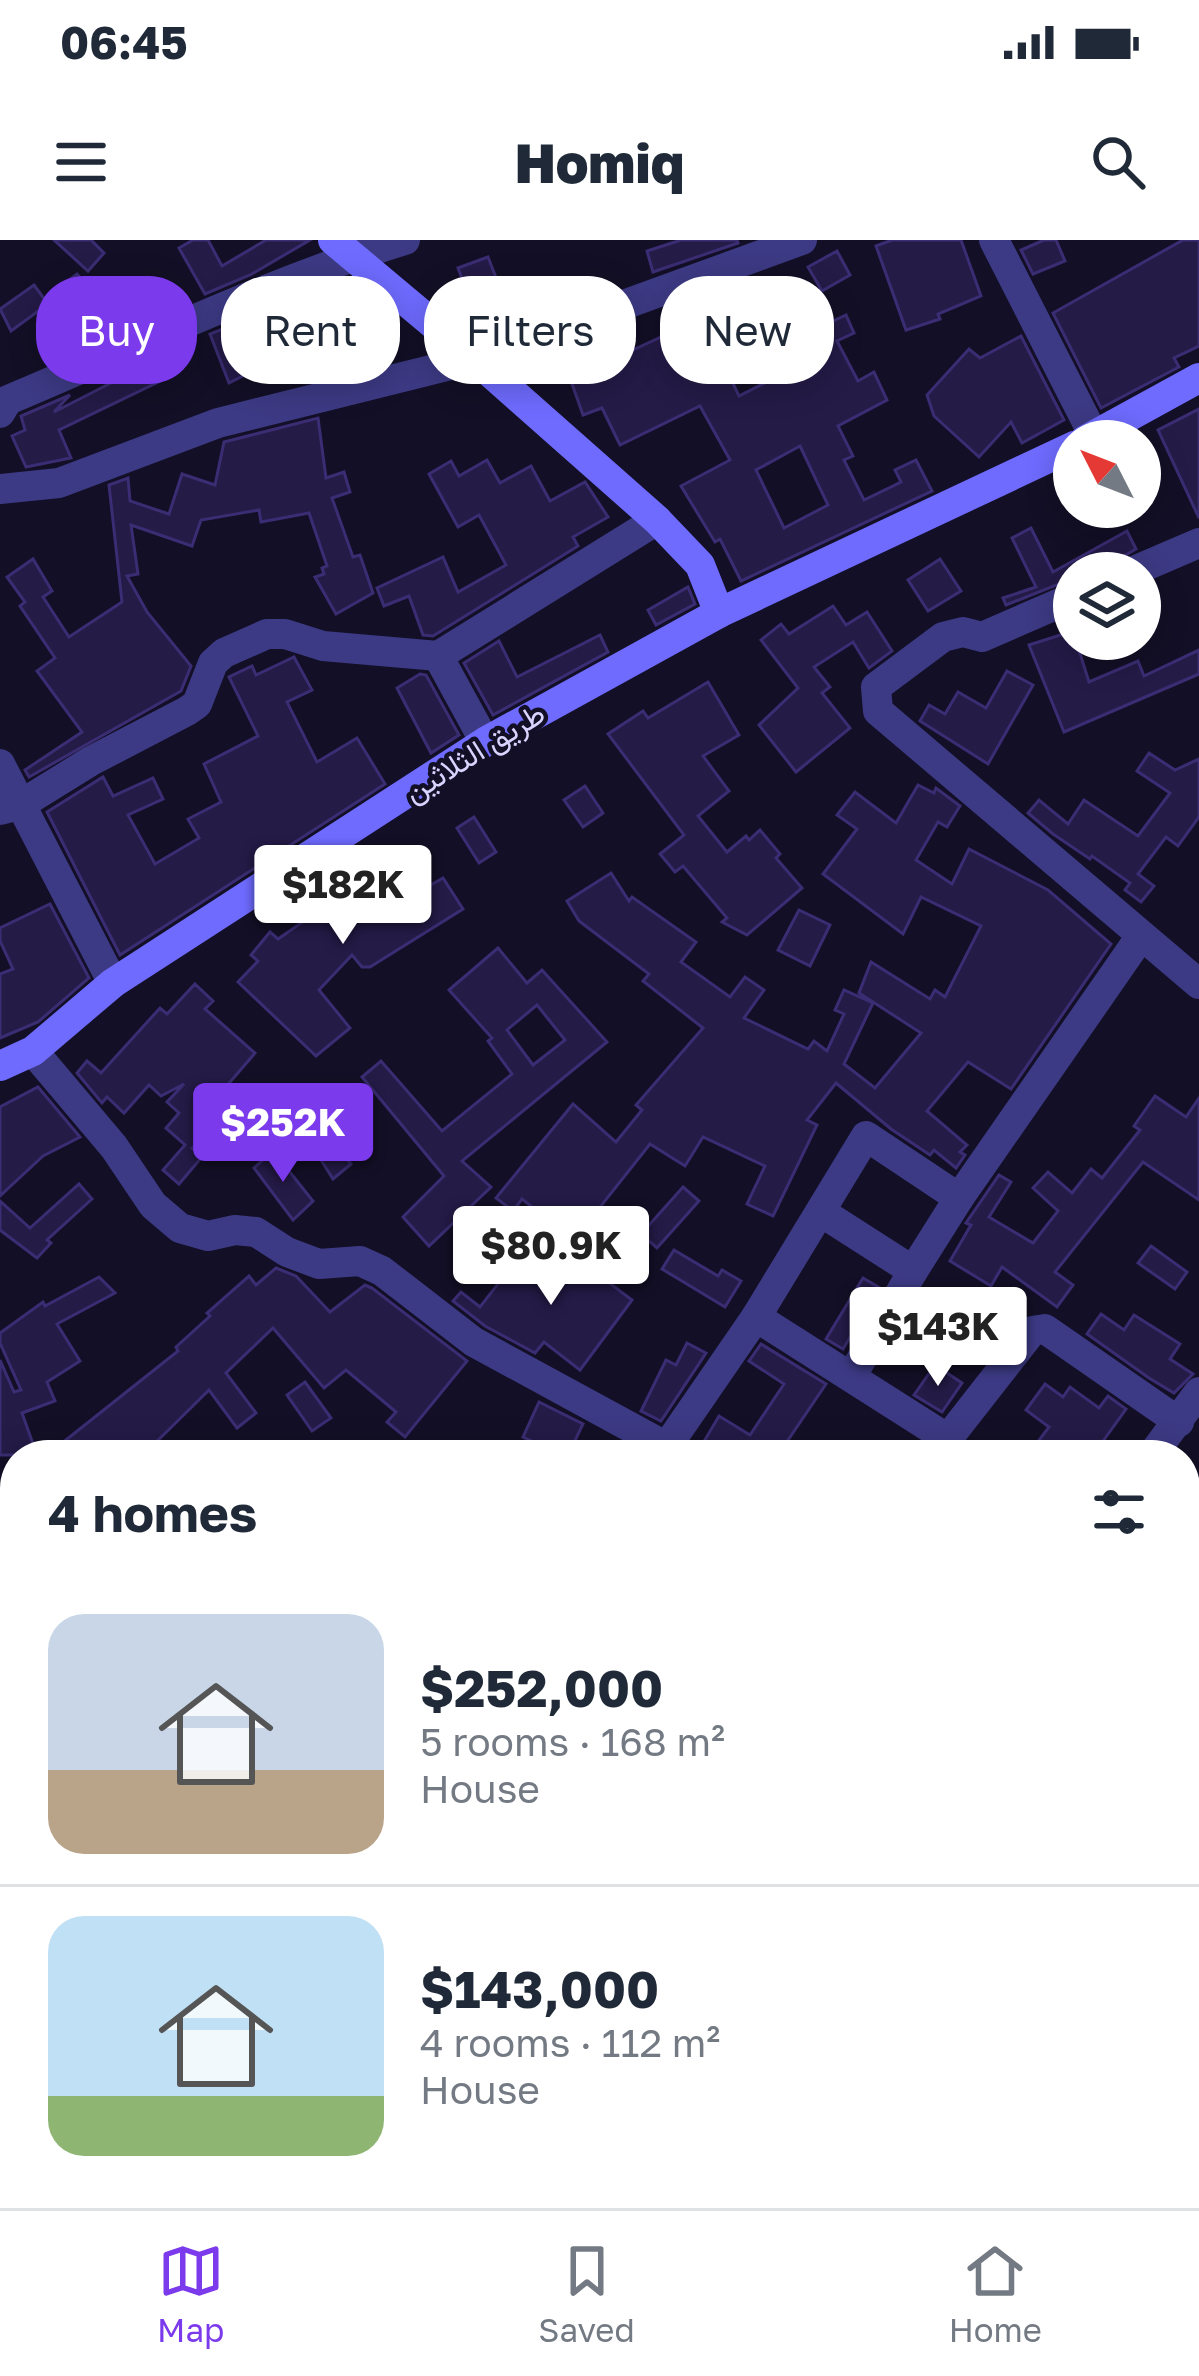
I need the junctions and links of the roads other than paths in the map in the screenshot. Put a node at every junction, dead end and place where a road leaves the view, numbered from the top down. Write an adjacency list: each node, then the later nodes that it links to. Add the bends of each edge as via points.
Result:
1 (405, 240): 4 (street)
2 (802, 240): 5 (street)
3 (994, 240): 11 (street)
4 (342, 248): 6 (main road); 10 (street)
5 (636, 300)
6 (424, 316)
7 (424, 371): 14 (street, via 218,423 59,483)
8 (1199, 378): 12 (main road, طريق الثلاثين)
9 (504, 384): 15 (main road)
10 (1, 404)
11 (1075, 420)
12 (1122, 420)
13 (1053, 456): 19 (main road, طريق الثلاثين)
14 (0, 489)
15 (657, 520): 19 (main road, via 700,565); 20 (street)
16 (1199, 543): 17 (street)
17 (1161, 559)
18 (1053, 606): 24 (street, via 982,637 943,637 889,675 874,697 887,720)
19 (719, 613): 21 (main road, طريق الثلاثين)
20 (438, 656): 21 (street); 23 (street, via 267,634 213,663 188,711)
21 (485, 742): 25 (main road, طريق الثلاثين)
22 (0, 764): 23 (street)
23 (10, 807): 25 (street)
24 (1141, 936): 26 (street); 29 (street)
25 (112, 983): 27 (main road, طريق الثلاثين)
26 (1199, 984)
27 (33, 1051): 28 (main road, طريق الثلاثين); 36 (street, via 153,1205 180,1228 208,1236 256,1232 319,1264 360,1261 382,1271 474,1342)
28 (0, 1066)
29 (958, 1198): 30 (street, via 866,1136); 31 (street)
30 (821, 1212): 31 (street); 32 (street)
31 (913, 1271): 33 (street)
32 (756, 1317): 33 (street); 37 (street)
33 (851, 1377): 38 (street)
34 (1199, 1392): 35 (street)
35 (1179, 1422): 39 (street, via 1045,1329 1032,1330); 40 (street)
36 (646, 1440)
37 (670, 1440)
38 (933, 1440)
39 (947, 1440)
40 (1164, 1440)

